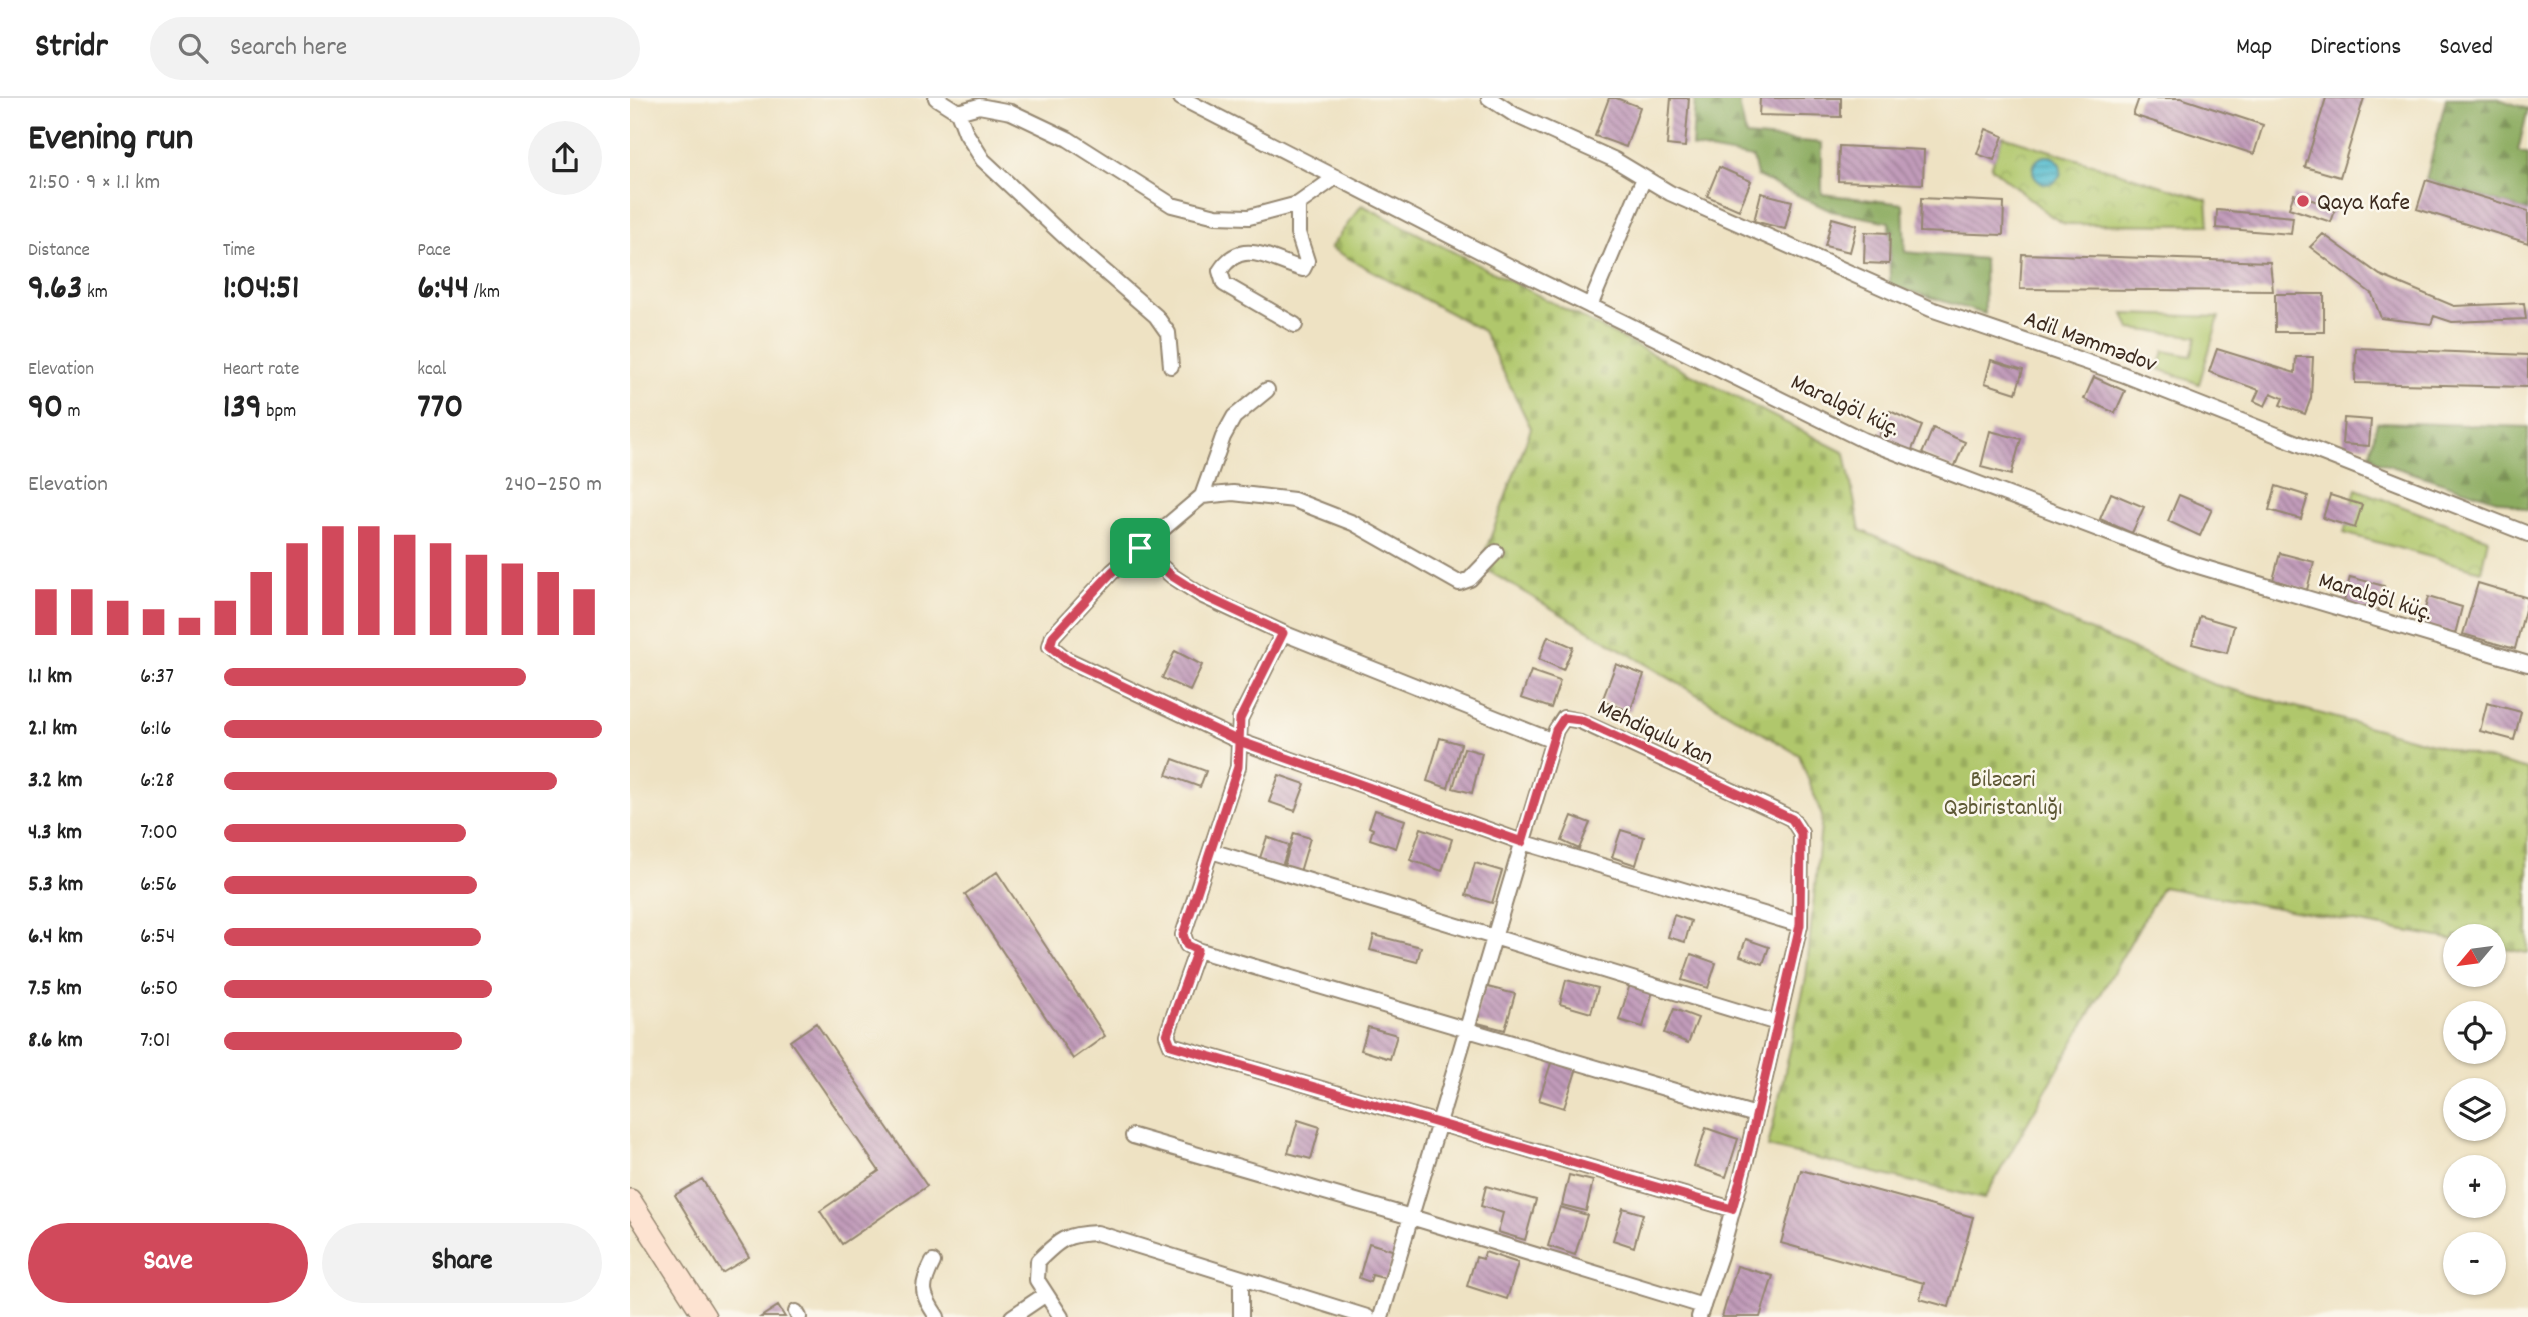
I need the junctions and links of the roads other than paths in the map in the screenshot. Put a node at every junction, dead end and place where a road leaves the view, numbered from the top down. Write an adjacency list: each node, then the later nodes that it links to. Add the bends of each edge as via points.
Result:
1 (936, 98): 4 (street)
2 (1181, 98): 5 (street, Maralgöl küç.)
3 (1489, 98): 6 (street, Adil Məmmədov)
4 (958, 113): 7 (street, via 979,106 1011,112 1068,139 1172,205 1216,216 1249,217); 10 (street, via 983,160 1156,316 1168,333)
5 (1336, 177): 7 (street); 8 (street, Maralgöl küç.)
6 (1644, 178): 8 (street); 13 (street, Adil Məmmədov, via 1931,309 2122,374)
7 (1298, 204): 9 (street, via 1298,233 1307,261 1303,269 1249,251 1227,261 1220,271 1224,284)
8 (1590, 306): 17 (street, Maralgöl küç., via 1863,440 2185,562)
9 (1294, 325)
10 (1171, 366)
11 (1267, 390): 12 (street, via 1234,417)
12 (1202, 496): 14 (street); 15 (street, via 1233,493 1294,500 1353,523 1459,583 1470,579)
13 (2528, 534)
14 (1140, 548): 16 (street, via 1202,595); 18 (street, via 1053,636 1050,646 1066,659)
15 (1496, 552)
16 (1283, 633): 18 (street, via 1240,719); 19 (street)
17 (2528, 664)
18 (1239, 741): 20 (street); 21 (street, via 1238,767)
19 (1553, 741): 20 (street, Mehdiqulu Xan); 22 (street, Mehdiqulu Xan, via 1564,718 1580,720 1792,819 1801,833)
20 (1522, 842): 22 (street); 23 (street, Mehdiqulu Xan)
21 (1210, 850): 23 (street); 24 (street, via 1183,935 1187,945)
22 (1800, 925): 25 (street, Mehdiqulu Xan)
23 (1494, 937): 25 (street); 26 (street, Mehdiqulu Xan)
24 (1197, 950): 26 (street); 28 (street, via 1167,1035 1171,1045)
25 (1777, 1023): 27 (street, Mehdiqulu Xan)
26 (1466, 1030): 27 (street); 28 (street, Mehdiqulu Xan)
27 (1756, 1115): 31 (street, Mehdiqulu Xan)
28 (1439, 1122): 31 (street); 32 (street, Mehdiqulu Xan)
29 (1133, 1136): 32 (street)
30 (630, 1200): 37 (main road)
31 (1732, 1209): 36 (street, Mehdiqulu Xan)
32 (1411, 1217): 36 (street); 43 (street, Mehdiqulu Xan)
33 (933, 1262): 38 (street, via 922,1283 925,1299)
34 (1241, 1278): 35 (street, via 1097,1233 1074,1234 1038,1261 1037,1280); 41 (street); 42 (street)
35 (1046, 1294): 39 (street); 40 (street)
36 (1701, 1312)
37 (705, 1317)
38 (937, 1317)
39 (1012, 1317)
40 (1061, 1317)
41 (1241, 1317)
42 (1367, 1317)
43 (1381, 1317)

